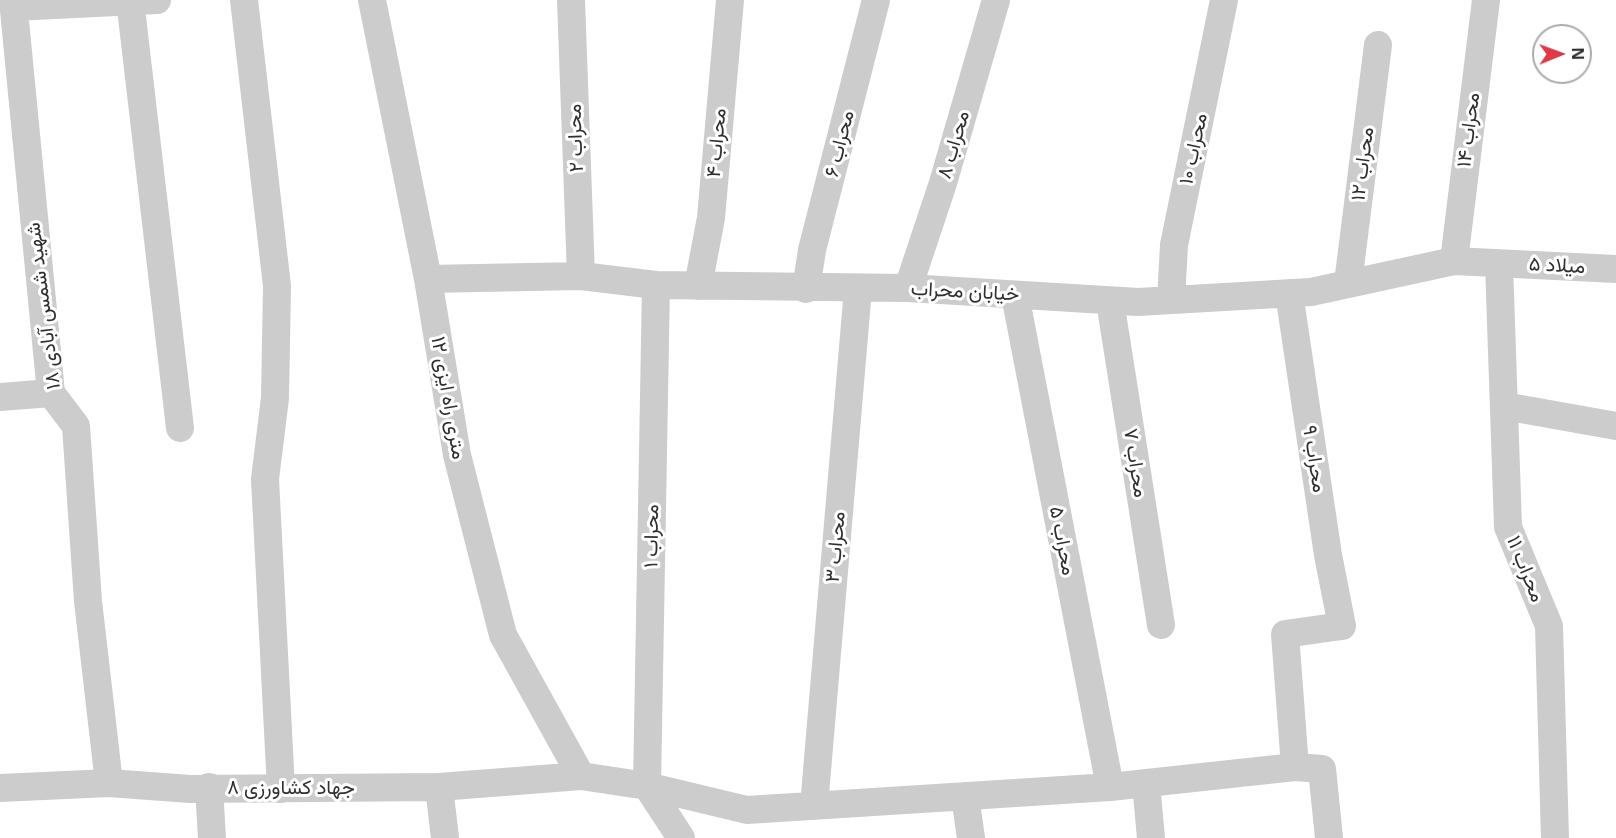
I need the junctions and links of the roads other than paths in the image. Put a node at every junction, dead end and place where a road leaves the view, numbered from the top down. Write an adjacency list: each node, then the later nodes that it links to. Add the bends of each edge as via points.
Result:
1 (244, 0): 42 (street, via 277,286 275,399 265,479)
2 (372, 0): 16 (street, ۱۲ متری راه ایزی)
3 (571, 0): 15 (street, محراب ۲)
4 (730, 0): 19 (street, محراب ۴, via 711,218)
5 (876, 0): 21 (street, محراب ۶, via 812,250)
6 (996, 0): 20 (street, محراب ۸)
7 (1224, 0): 25 (street, محراب ۱۰, via 1174,246)
8 (1486, 0): 12 (street, محراب ۱۴)
9 (139, 1): 10 (street); 31 (street)
10 (14, 3): 27 (street, شهید شمس آبادی ۱۸)
11 (1378, 45): 17 (street, محراب ۱۲)
12 (1454, 261): 13 (street, خیابان محراب); 17 (street, خیابان محراب)
13 (1499, 264): 14 (street, میلاد ۵); 29 (street, محراب ۱۱)
14 (1616, 269)
15 (581, 276): 16 (street, خیابان محراب); 18 (street, خیابان محراب)
16 (428, 279): 34 (street, ۱۲ متری راه ایزی, via 457,455 503,635)
17 (1348, 283): 23 (street, خیابان محراب)
18 (656, 285): 19 (street, خیابان محراب); 37 (street, محراب ۱)
19 (698, 286): 21 (street, خیابان محراب)
20 (908, 288): 22 (street, خیابان محراب); 24 (street, خیابان محراب)
21 (806, 289): 22 (street, خیابان محراب)
22 (858, 289): 44 (street, محراب ۳)
23 (1289, 293): 25 (street, خیابان محراب); 33 (street, محراب ۹, via 1342,626 1285,634)
24 (1015, 295): 26 (street, خیابان محراب); 40 (street, محراب ۵)
25 (1171, 300): 26 (street, خیابان محراب)
26 (1110, 301): 32 (street, محراب ۷)
27 (51, 393): 28 (street); 35 (street, شهید شمس آبادی ۱۸, via 76,426 88,601)
28 (0, 397)
29 (1504, 406): 30 (street); 51 (street, محراب ۱۱, via 1508,527 1549,626)
30 (1616, 426)
31 (180, 428)
32 (1161, 625)
33 (1295, 767): 36 (street, جهاد کشاورزی ۸); 50 (street, جهاد کشاورزی ۸, via 1322,769)
34 (581, 776): 37 (street, جهاد کشاورزی ۸); 39 (street, جهاد کشاورزی ۸)
35 (109, 783): 38 (street, جهاد کشاورزی ۸); 41 (street, جهاد کشاورزی ۸)
36 (1146, 783): 40 (street, جهاد کشاورزی ۸); 49 (street)
37 (647, 786): 44 (street, جهاد کشاورزی ۸, via 747,810); 47 (street)
38 (209, 787): 42 (street, جهاد کشاورزی ۸); 45 (street)
39 (439, 787): 42 (street, جهاد کشاورزی ۸); 46 (street)
40 (1110, 787): 43 (street, جهاد کشاورزی ۸)
41 (0, 788)
42 (282, 789)
43 (965, 796): 44 (street, جهاد کشاورزی ۸); 48 (street)
44 (814, 806)
45 (212, 838)
46 (445, 838)
47 (681, 838)
48 (971, 838)
49 (1151, 838)
50 (1329, 838)
51 (1555, 838)

